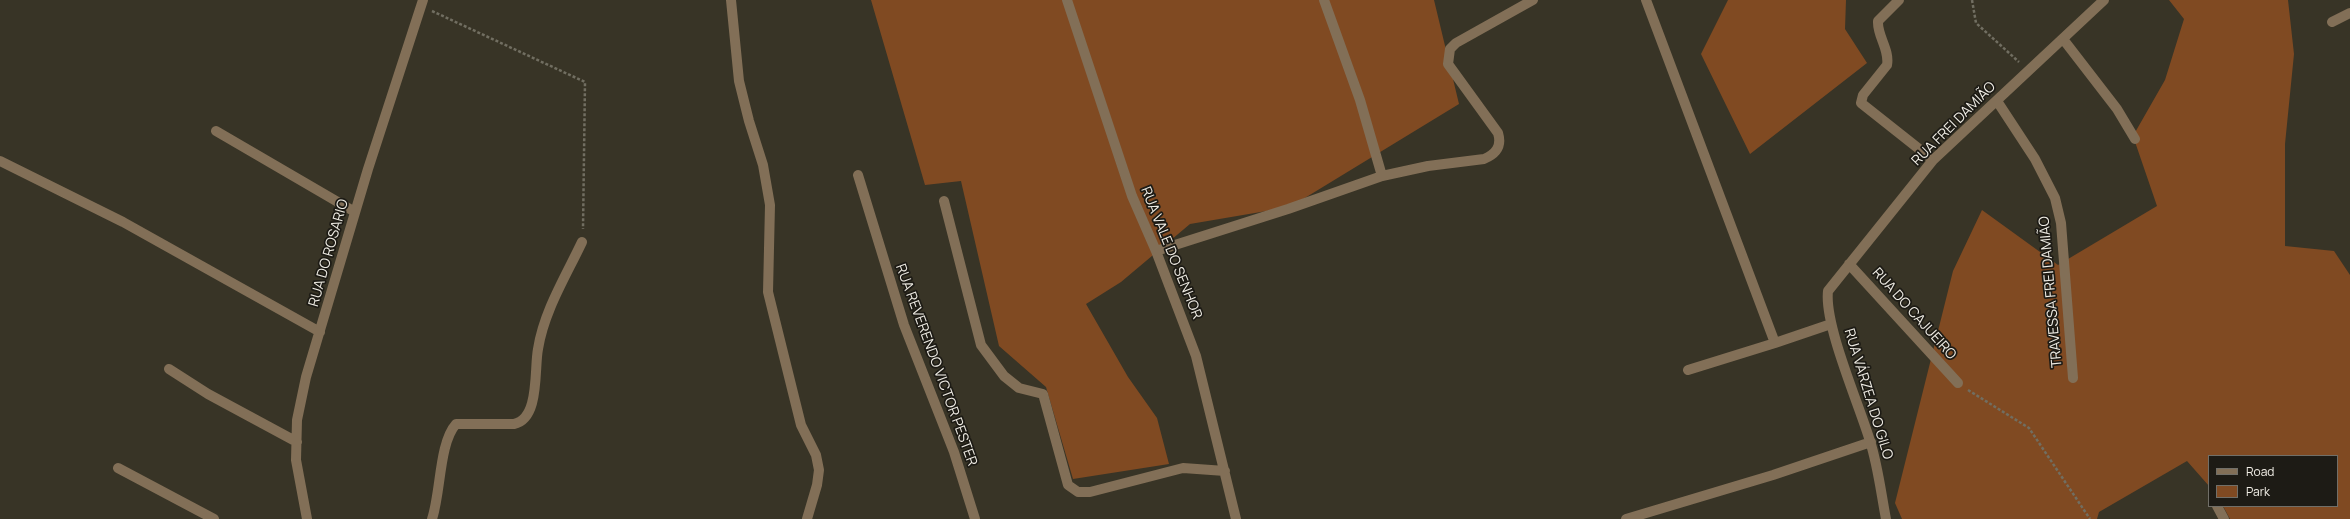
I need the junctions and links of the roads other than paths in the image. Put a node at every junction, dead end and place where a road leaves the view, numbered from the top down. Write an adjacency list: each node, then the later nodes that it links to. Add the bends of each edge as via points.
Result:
1 (731, 0): 39 (street, via 739,81 763,165 770,205 768,292 801,425 816,455 819,470)
2 (1067, 0): 22 (street, RUA VALE DO SENHOR, via 1132,196)
3 (1324, 0): 18 (street, via 1360,100)
4 (1533, 0): 18 (street, via 1456,43 1448,56 1448,64 1498,133 1500,140 1492,156)
5 (1646, 0): 26 (street)
6 (1899, 0): 15 (street, via 1878,21 1877,27 1887,56 1887,65 1863,95 1861,103)
7 (2104, 0): 11 (street, RUA FREI DAMIÃO)
8 (422, 3): 20 (street, RUA DO ROSARIO)
9 (2350, 13): 10 (street)
10 (2332, 22)
11 (2063, 39): 12 (street, RUA FREI DAMIÃO); 14 (street, via 2117,109)
12 (1997, 101): 15 (street, RUA FREI DAMIÃO); 29 (street, TRAVESSA FREI DAMIÃO, via 2055,198 2061,223)
13 (216, 131): 20 (street)
14 (2135, 139)
15 (1933, 160): 23 (street, RUA FREI DAMIÃO)
16 (0, 161): 25 (street, via 123,222)
17 (858, 175): 40 (street, RUA REVERENDO VICTOR PESTER, via 904,325 954,452)
18 (1382, 176): 22 (street, via 1288,210)
19 (944, 201): 34 (street, via 981,345 1004,376 1019,388 1043,394 1068,485 1078,492 1090,492 1182,468)
20 (355, 212): 25 (street, RUA DO ROSARIO)
21 (582, 242): 38 (street, via 546,319 538,349 535,386 528,416 522,423 456,424 451,429)
22 (1156, 251): 34 (street, RUA VALE DO SENHOR, via 1196,356)
23 (1849, 264): 24 (street, RUA FREI DAMIÃO, via 1828,290 1827,302); 30 (street, RUA DO CAJUEIRO)
24 (1832, 324): 26 (street); 32 (street, RUA VÁRZEA DO GILO)
25 (320, 332): 31 (street, RUA DO ROSARIO, via 306,377 297,420)
26 (1775, 343): 28 (street)
27 (169, 369): 31 (street, via 208,394)
28 (1688, 370)
29 (2073, 378)
30 (1958, 383)
31 (297, 442): 37 (street, RUA DO ROSARIO, via 296,460)
32 (1871, 442): 42 (street, via 1773,476); 43 (street, RUA VÁRZEA DO GILO)
33 (118, 468): 36 (street)
34 (1225, 471): 41 (street, RUA VALE DO SENHOR)
35 (2218, 507): 44 (street)
36 (214, 519)
37 (307, 519)
38 (432, 519)
39 (807, 519)
40 (975, 519)
41 (1236, 519)
42 (1626, 519)
43 (1886, 519)
44 (2224, 519)

